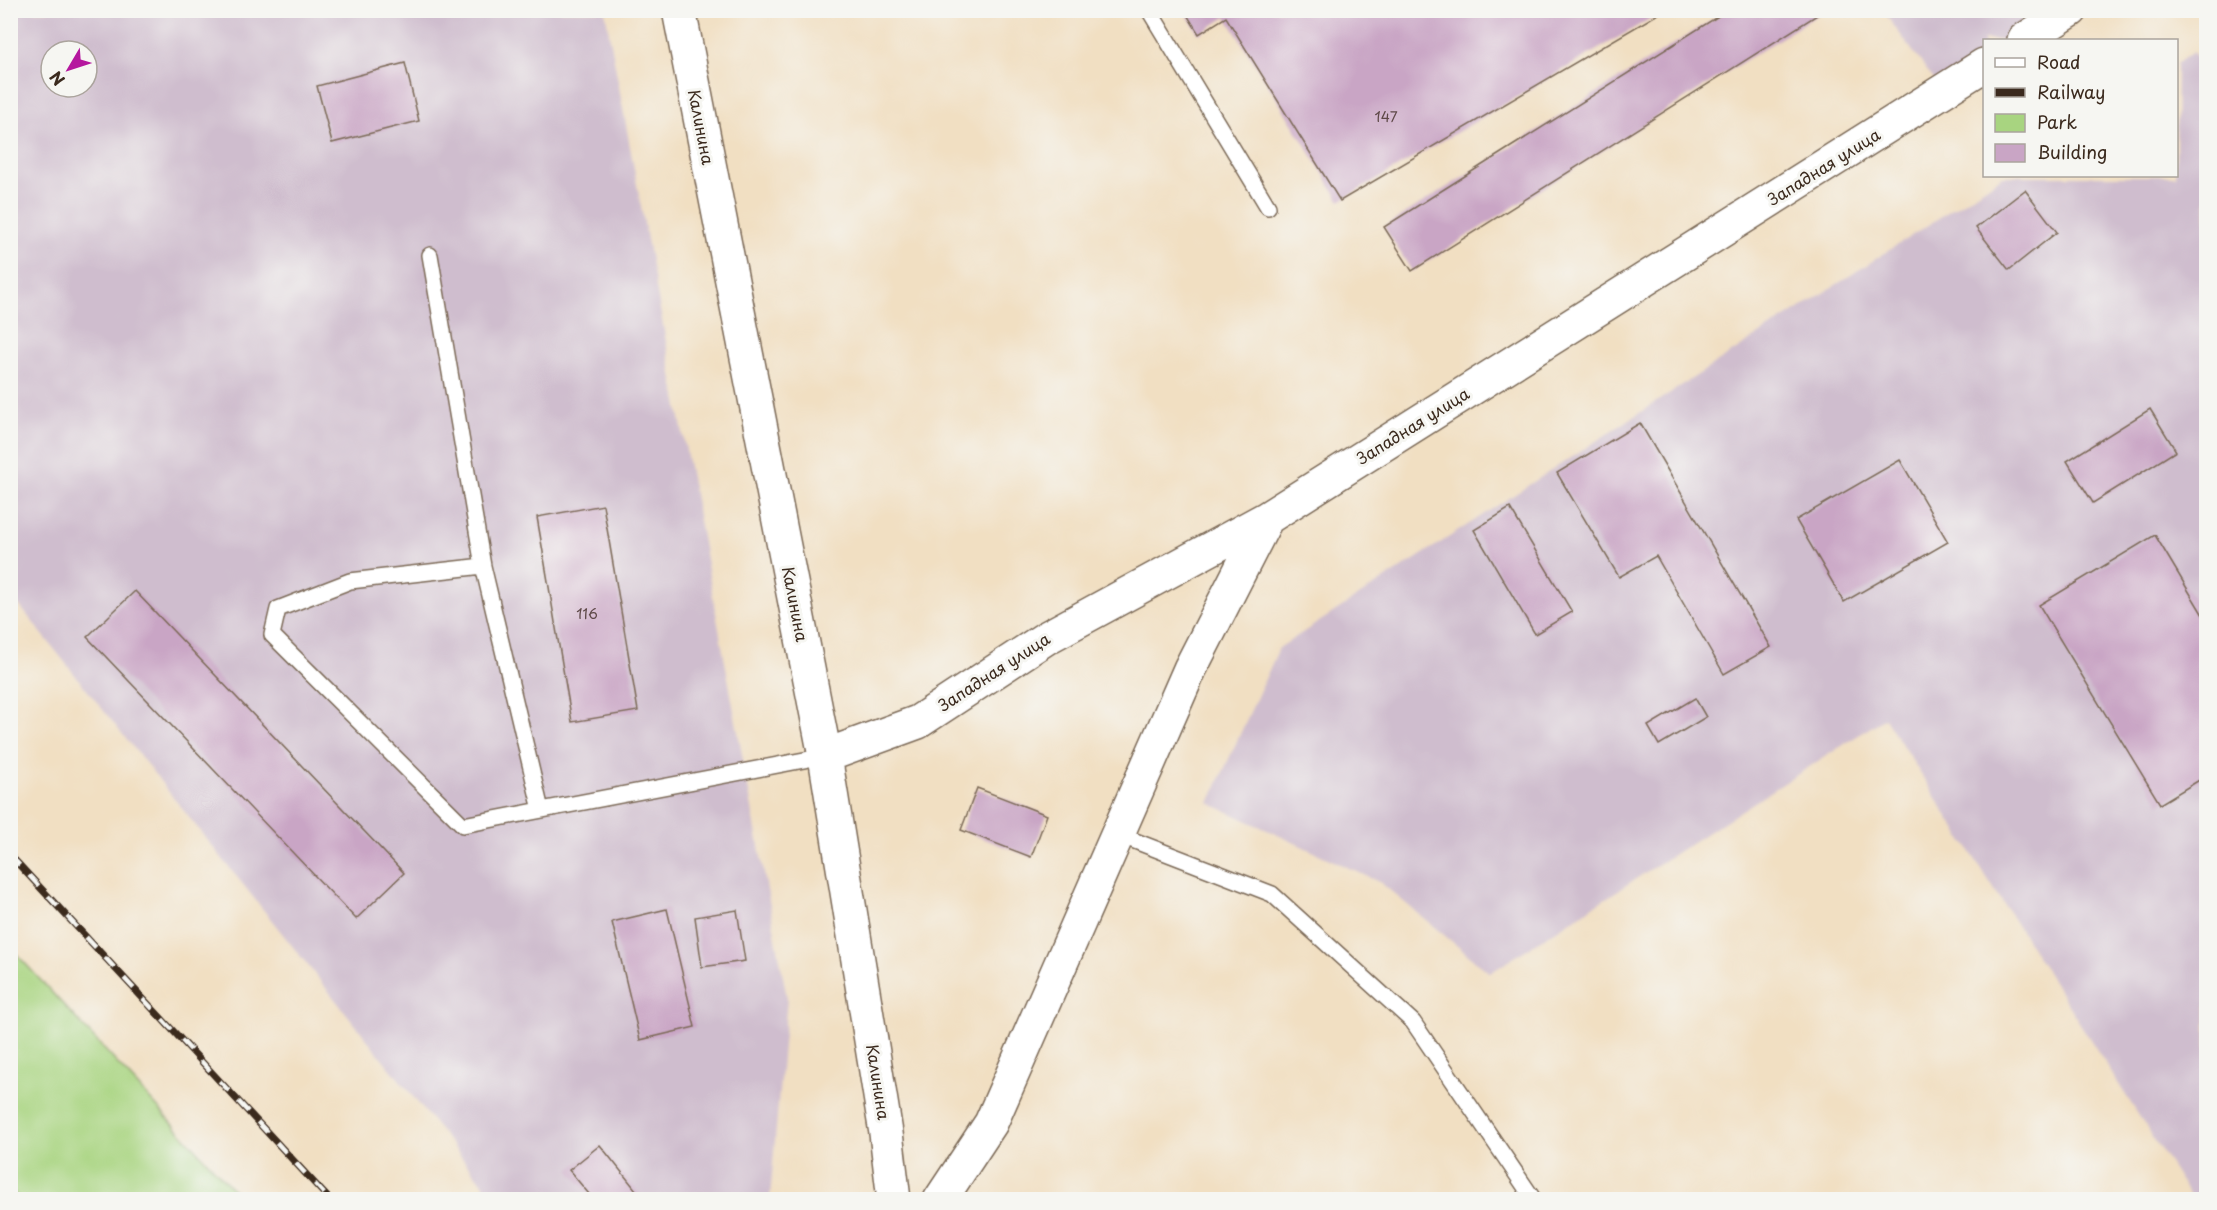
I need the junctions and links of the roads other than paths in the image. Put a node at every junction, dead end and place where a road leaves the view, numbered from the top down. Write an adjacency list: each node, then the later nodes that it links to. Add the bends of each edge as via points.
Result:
1 (679, 10): 10 (street, Калинина)
2 (1149, 10): 6 (lane)
3 (2071, 10): 4 (street)
4 (2026, 39)
5 (1983, 66): 8 (street, Западная улица)
6 (1268, 207)
7 (430, 255): 9 (lane)
8 (1267, 518): 10 (street, Западная улица, via 1046,638 918,722); 12 (street, via 1190,669)
9 (483, 566): 11 (lane); 11 (lane, via 350,581 278,609 272,635 463,825)
10 (825, 756): 11 (lane); 13 (street, Калинина, via 885,1121)
11 (541, 810)
12 (1117, 834): 14 (street, via 991,1123); 15 (lane, via 1272,894 1413,1022)
13 (894, 1200)
14 (940, 1200)
15 (1534, 1200)

